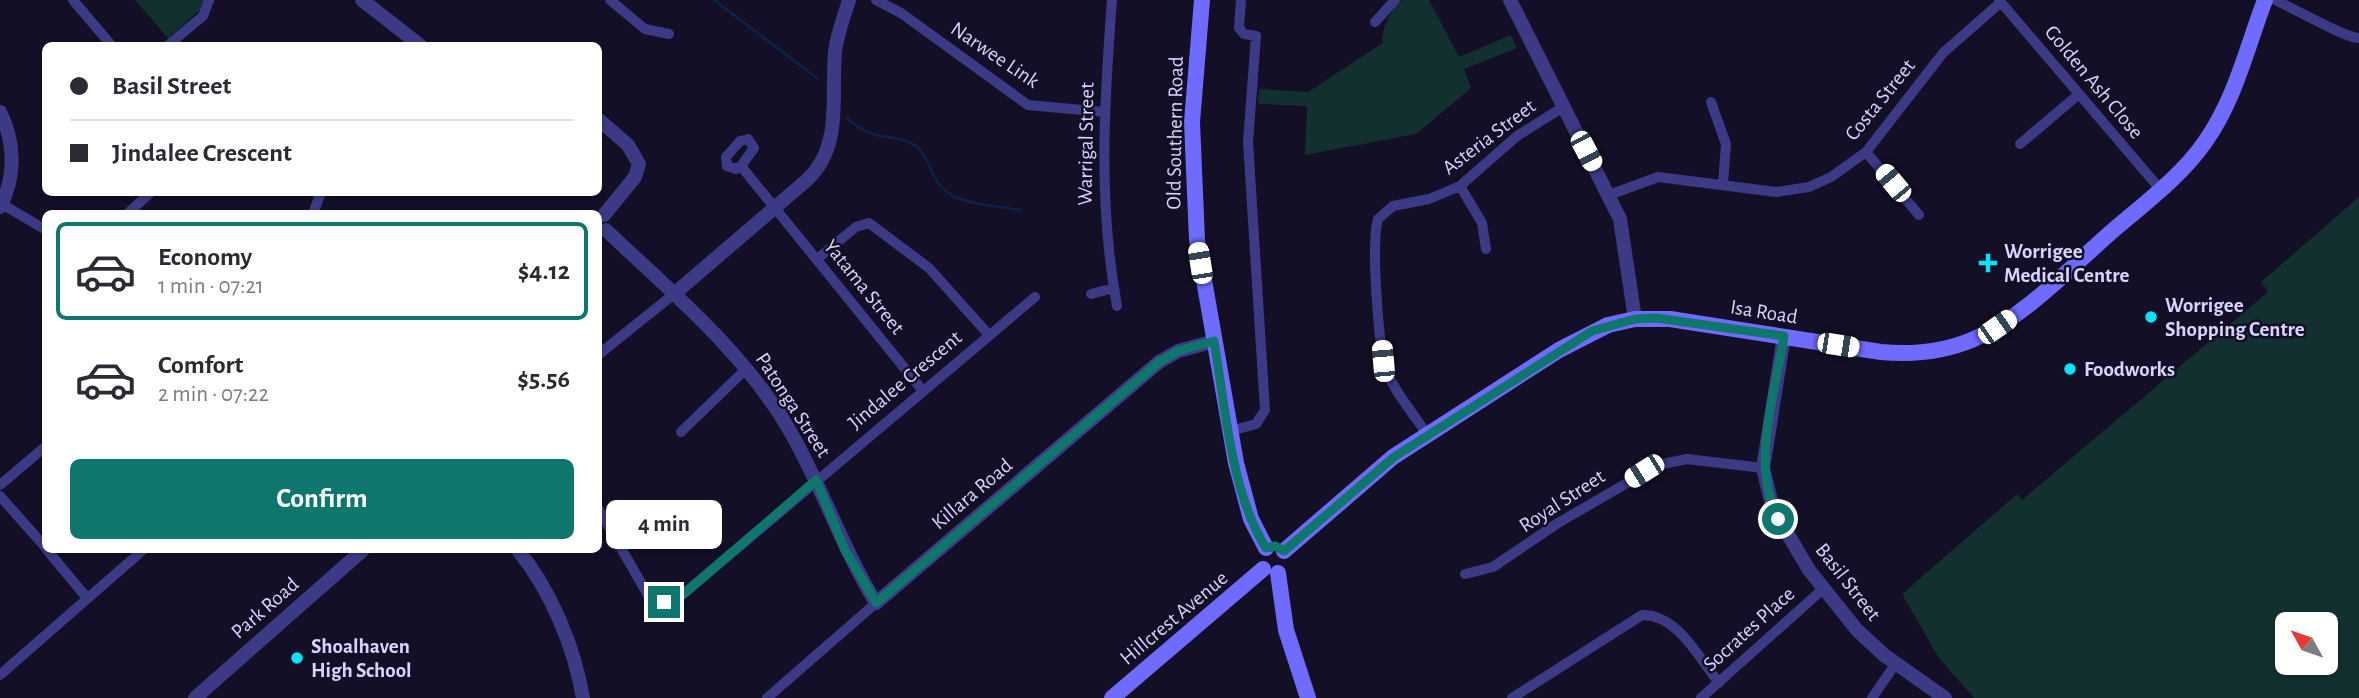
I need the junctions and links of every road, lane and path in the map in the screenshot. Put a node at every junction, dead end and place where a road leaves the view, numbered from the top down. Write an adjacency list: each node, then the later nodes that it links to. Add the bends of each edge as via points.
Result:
1 (73, 0): 18 (street)
2 (209, 0): 19 (street, via 203,16)
3 (362, 0): 20 (street)
4 (610, 0): 16 (street, via 645,29)
5 (849, 0): 36 (street, via 837,40 834,116 824,161)
6 (876, 0): 25 (street, Narwee Link, via 901,13 1028,105)
7 (1112, 0): 25 (street, Warrigal Street)
8 (1202, 0): 52 (main road, Old Southern Road, via 1192,178)
9 (1241, 0): 56 (street, via 1238,28 1256,36 1248,142 1265,411 1256,424)
10 (1395, 0): 15 (street)
11 (1510, 0): 23 (street)
12 (2265, 0): 32 (main road, Isa Road, via 2216,124 2197,153)
13 (2275, 0): 17 (street)
14 (2000, 1): 21 (street, Golden Ash Close); 28 (street, Costa Street, via 1936,61)
15 (1376, 22)
16 (669, 34)
17 (2359, 38)
18 (109, 42)
19 (172, 42)
20 (412, 42)
21 (2079, 94): 27 (street); 32 (street, Golden Ash Close)
22 (1712, 102): 30 (street, via 1726,144)
23 (1563, 107): 31 (street, Asteria Street, via 1517,136); 33 (street)
24 (0, 112): 35 (street, via 12,156)
25 (1104, 112): 44 (street, Warrigal Street, via 1104,217)
26 (602, 122): 39 (street, via 628,145 639,164 635,177)
27 (2020, 144)
28 (1866, 152): 30 (street, Costa Street, via 1832,177 1798,189 1765,191); 38 (street)
29 (741, 166): 36 (street, Yatama Street)
30 (1723, 184): 33 (street, Costa Street, via 1658,177)
31 (1460, 186): 42 (street, via 1482,223); 58 (street, Asteria Street, via 1429,200 1387,210 1376,227 1383,361 1396,390)
32 (2160, 189): 51 (main road, Isa Road, via 2018,312 1964,343 1898,354)
33 (1609, 195): 49 (street, via 1624,235)
34 (147, 196): 37 (street)
35 (1, 206): 41 (street)
36 (774, 207): 43 (street, Yatama Street); 45 (street)
37 (131, 210)
38 (1919, 215)
39 (602, 222)
40 (602, 224): 45 (street, Patonga Street)
41 (42, 228)
42 (1486, 249)
43 (817, 259): 50 (street, via 856,227 869,223 929,268); 55 (street, Yatama Street)
44 (1114, 288): 46 (street); 48 (street, Warrigal Street)
45 (674, 294): 53 (street); 54 (street, Patonga Street)
46 (1091, 294)
47 (1035, 297): 50 (street, Jindalee Crescent)
48 (1117, 306)
49 (1635, 319): 51 (main road, Isa Road, via 1670,319); 58 (main road, Isa Road, via 1592,331)
50 (989, 335): 55 (street, Jindalee Crescent)
51 (1784, 336): 60 (street, Basil Street)
52 (1214, 341): 56 (main road, Old Southern Road); 76 (street, Killara Road, via 1159,362)
53 (602, 352)
54 (747, 368): 57 (street); 61 (street, Patonga Street, via 787,426)
55 (923, 391): 61 (street, Jindalee Crescent)
56 (1230, 431): 66 (main road, Old Southern Road, via 1251,519)
57 (681, 432)
58 (1427, 434): 67 (main road, Isa Road, via 1372,474)
59 (42, 449): 62 (street)
60 (1763, 468): 73 (street, Royal Street, via 1687,459 1658,464 1501,563); 74 (street, Basil Street, via 1778,519)
61 (816, 480): 64 (street, Jindalee Crescent, via 670,603 658,601 644,590); 76 (street, Patonga Street, via 845,550)
62 (0, 485)
63 (0, 496): 65 (street)
64 (602, 515)
65 (42, 544)
66 (1266, 548): 67 (main road); 72 (main road, via 1259,558)
67 (1284, 551): 72 (main road, via 1287,563)
68 (49, 553): 75 (street)
69 (140, 553): 75 (street)
70 (360, 553): 80 (street, Park Road)
71 (520, 553): 81 (street, via 563,627)
72 (1271, 571): 83 (main road, Hillcrest Avenue); 84 (main road)
73 (1465, 574)
74 (1823, 589): 77 (street, Basil Street, via 1863,636); 79 (street, Socrates Place)
75 (87, 598): 78 (street)
76 (876, 603): 82 (street, Killara Road)
77 (1896, 663): 87 (street); 88 (street, Basil Street)
78 (0, 675)
79 (1719, 683): 85 (street, via 1668,620 1655,614 1642,615); 86 (street, Socrates Place)
80 (195, 698)
81 (583, 698)
82 (766, 698)
83 (1112, 698)
84 (1308, 698)
85 (1512, 698)
86 (1701, 698)
87 (1872, 698)
88 (1945, 698)

